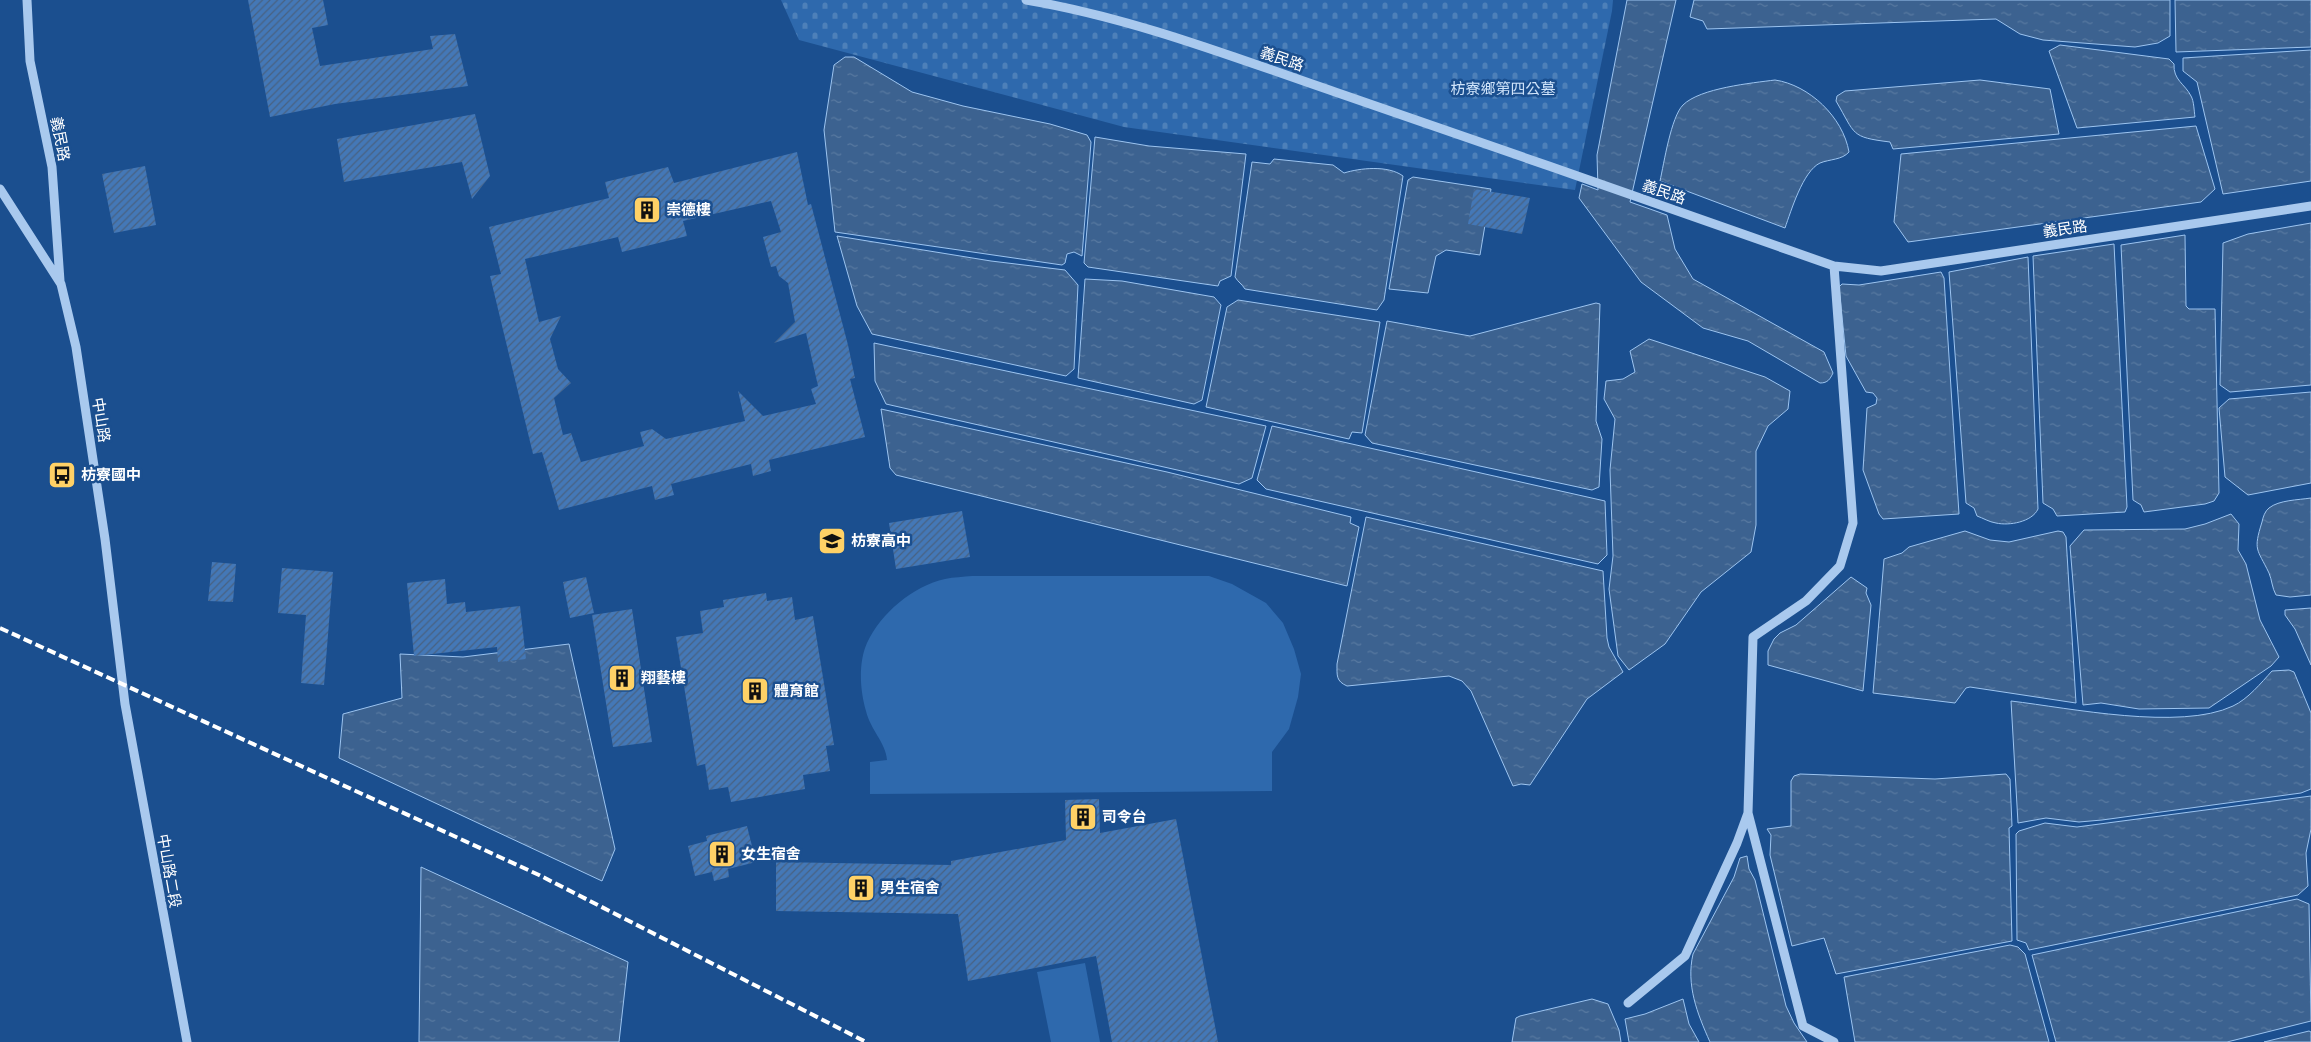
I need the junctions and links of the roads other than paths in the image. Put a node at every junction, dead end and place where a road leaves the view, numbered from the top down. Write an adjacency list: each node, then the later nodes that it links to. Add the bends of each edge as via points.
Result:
1 (27, 0): 6 (street, 義民路, via 30,60 52,167)
2 (1026, 0): 5 (street, 義民路, via 1066,7 1174,37)
3 (0, 189): 6 (street, 中山路)
4 (2311, 206): 5 (street, 義民路, via 1881,271)
5 (1834, 266): 8 (street, via 1853,523 1840,566 1806,601 1753,637)
6 (60, 284): 7 (street, 中山路, via 76,347 105,539)
7 (125, 704): 10 (street, 中山路二段)
8 (1748, 813): 9 (street, via 1684,956); 11 (street, via 1803,1026)
9 (1628, 1003)
10 (187, 1042)
11 (1834, 1042)

